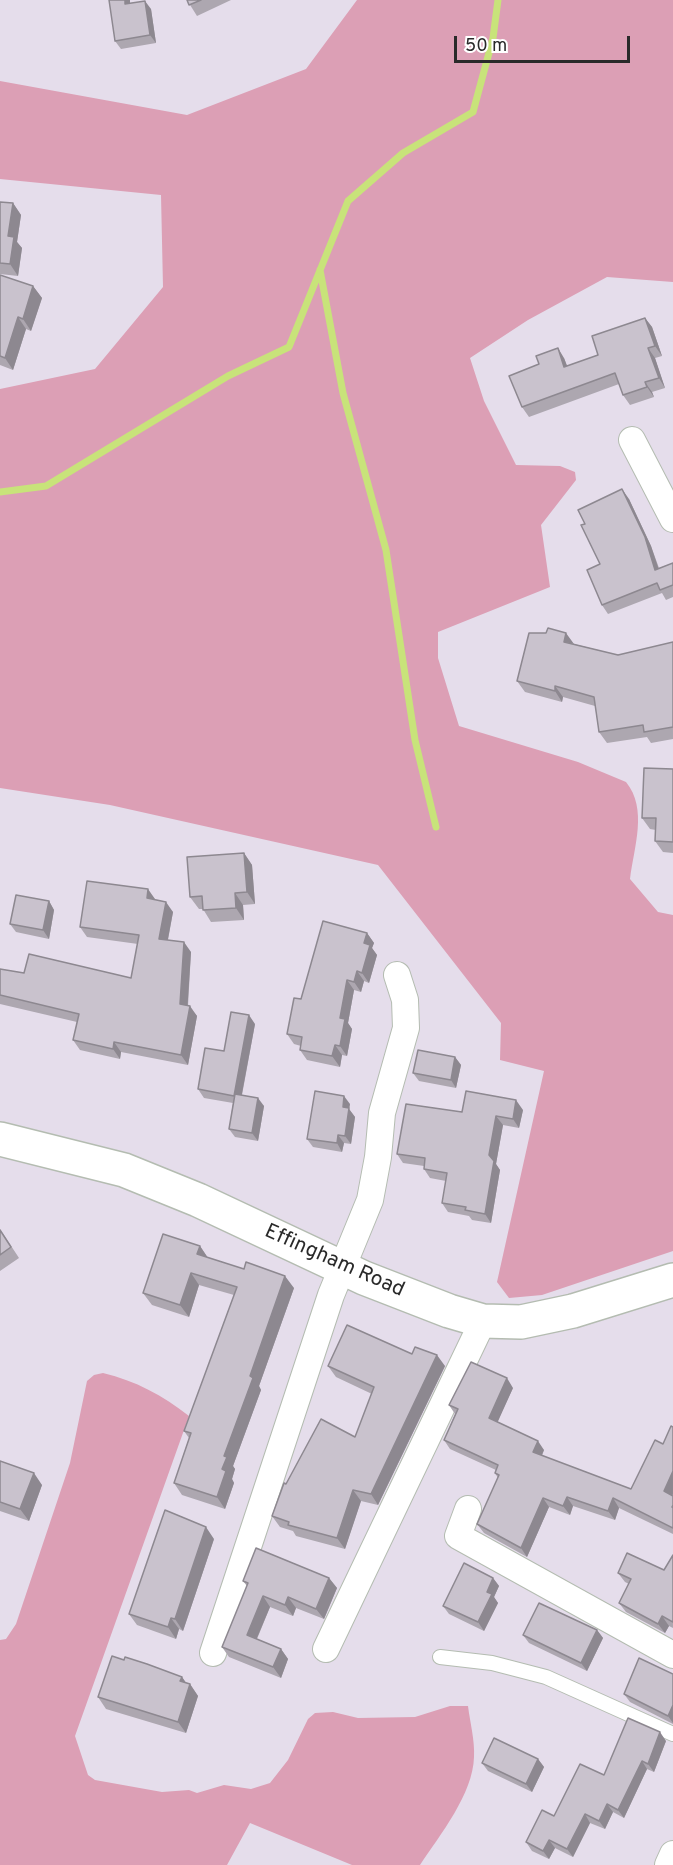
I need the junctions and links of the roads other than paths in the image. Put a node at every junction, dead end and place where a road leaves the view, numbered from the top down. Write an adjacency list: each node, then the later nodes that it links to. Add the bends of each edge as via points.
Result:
1 (632, 440): 2 (street)
2 (673, 519)
3 (397, 975): 5 (street, via 405,1000 406,1028 382,1113 370,1200)
4 (0, 1139): 5 (street, Effingham Road, via 124,1170)
5 (342, 1267): 7 (street, Effingham Road); 10 (street)
6 (673, 1280): 7 (street, Effingham Road, via 562,1313 520,1322)
7 (483, 1321): 9 (street)
8 (468, 1509): 11 (street, via 458,1536)
9 (326, 1649)
10 (213, 1653)
11 (673, 1655)
12 (440, 1657): 13 (lane, via 546,1677)
13 (673, 1734)
14 (673, 1854): 15 (street)
15 (668, 1865)

